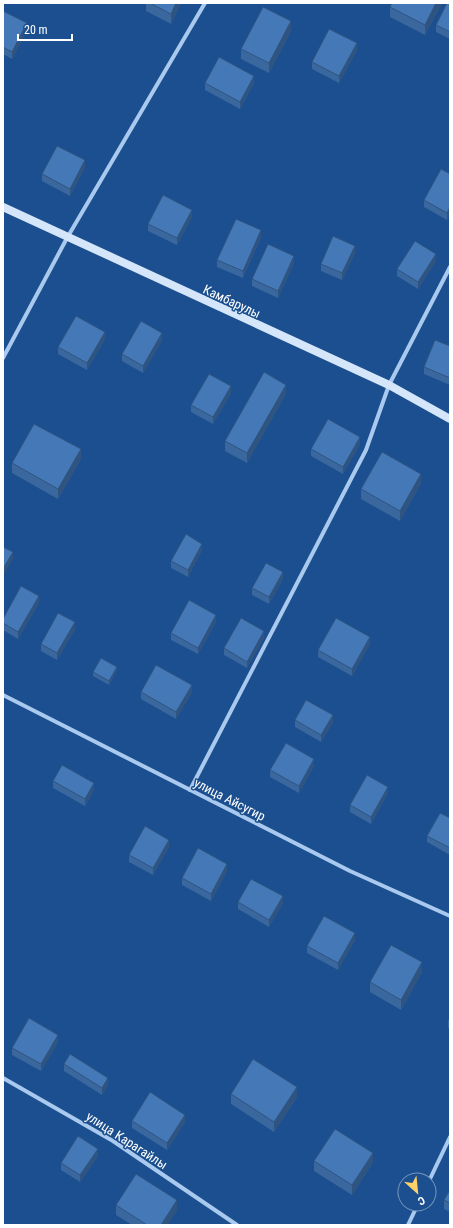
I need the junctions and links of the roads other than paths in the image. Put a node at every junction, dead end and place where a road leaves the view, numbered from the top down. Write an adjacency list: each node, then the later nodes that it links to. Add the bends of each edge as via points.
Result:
1 (205, 3): 3 (street)
2 (3, 207): 3 (street, Камбарулы)
3 (67, 238): 5 (street); 6 (street, Камбарулы)
4 (450, 267): 6 (street)
5 (3, 358)
6 (389, 385): 7 (street, Камбарулы); 9 (street, via 366,450)
7 (450, 419)
8 (3, 695): 9 (street, улица Айсугир)
9 (190, 790): 10 (street, улица Айсугир, via 350,871)
10 (450, 916)
11 (3, 1078): 15 (street, улица Карагайлы, via 113,1141)
12 (450, 1137): 13 (street)
13 (433, 1172)
14 (414, 1212): 16 (street)
15 (237, 1225)
16 (408, 1225)

